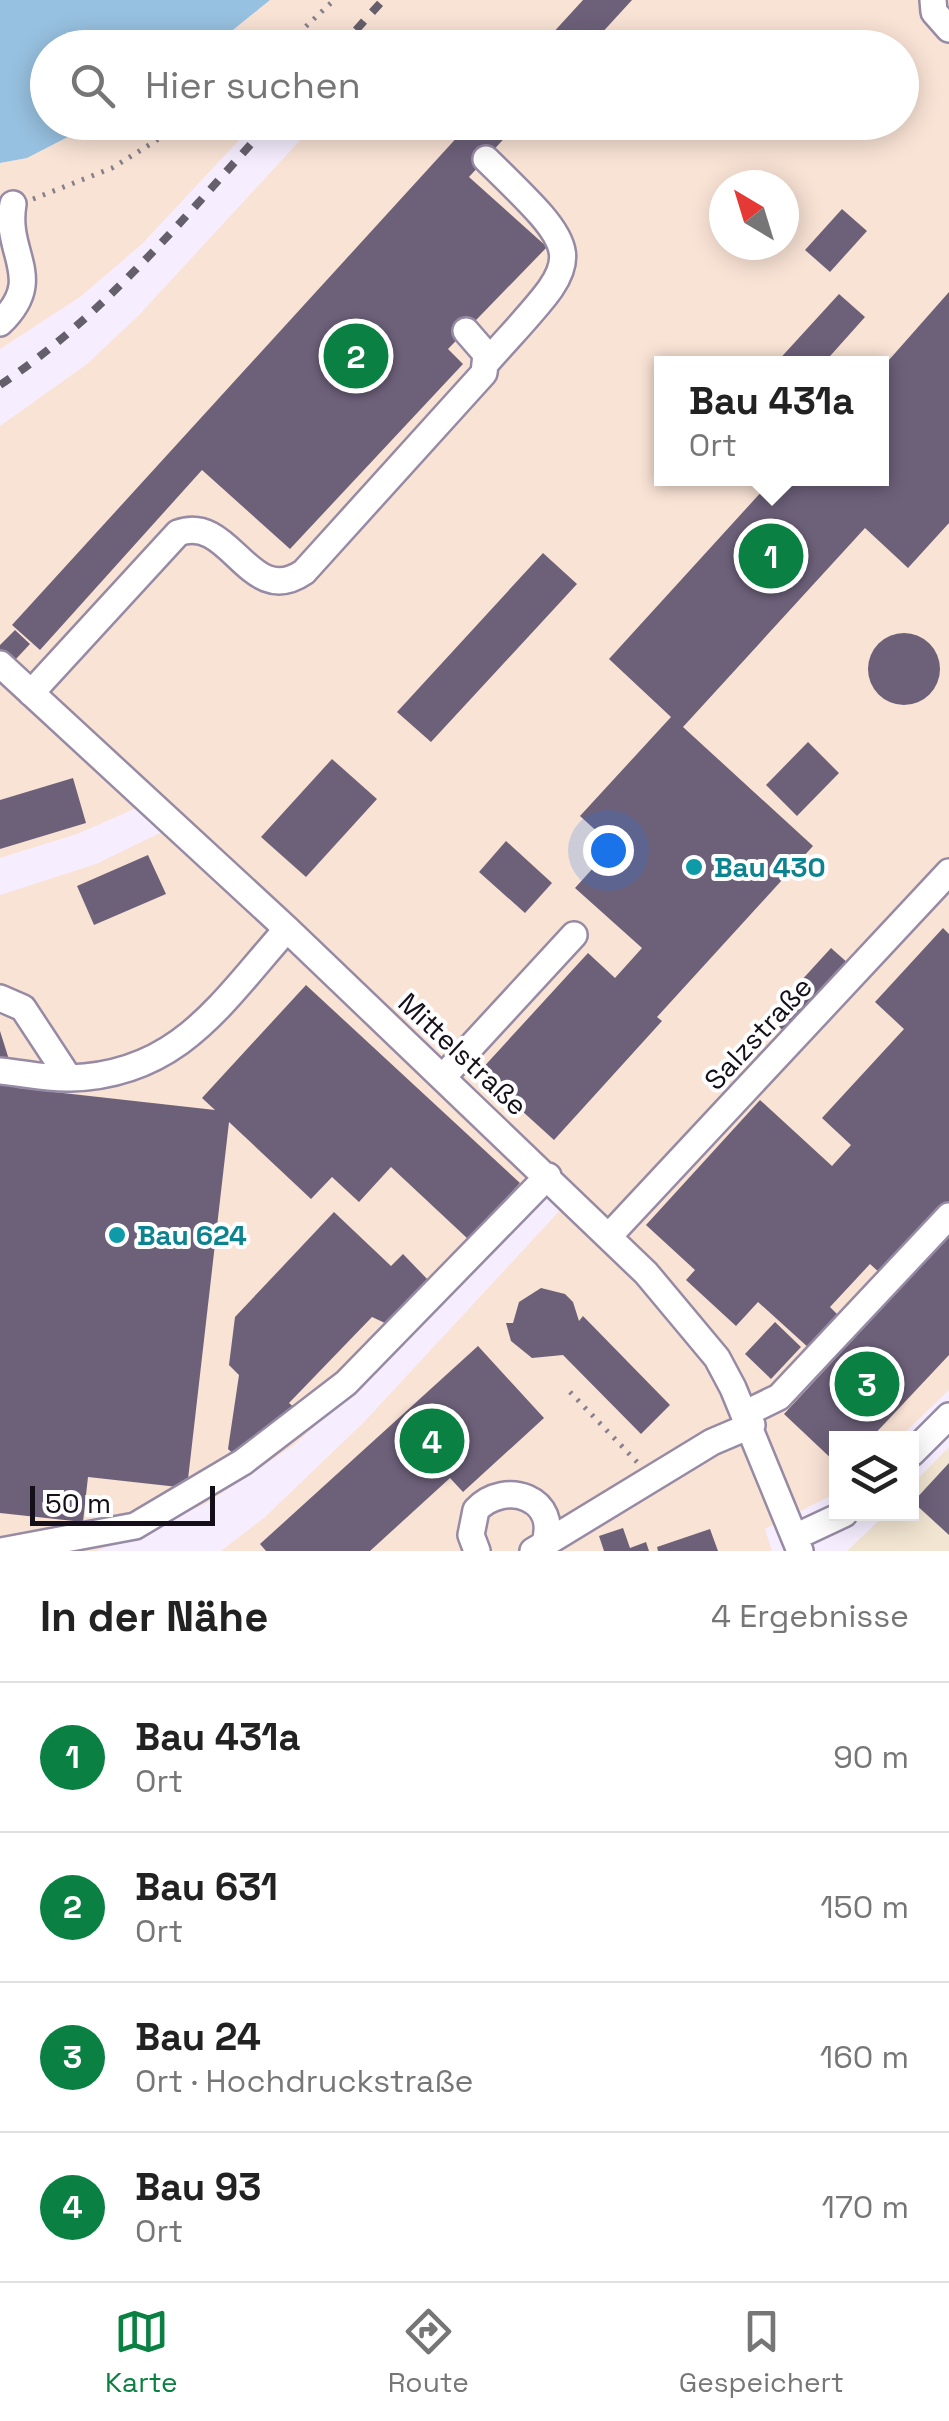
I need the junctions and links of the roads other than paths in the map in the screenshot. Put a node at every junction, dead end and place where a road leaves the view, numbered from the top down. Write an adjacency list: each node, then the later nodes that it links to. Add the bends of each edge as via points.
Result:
1 (934, 0): 2 (street, via 934,12)
2 (949, 28)
3 (486, 159): 7 (street, via 551,222 564,260 554,287)
4 (13, 204): 5 (street, via 10,230 26,282)
5 (0, 323)
6 (466, 331): 7 (street)
7 (487, 362): 9 (street, via 484,373 294,580 258,576 210,532 190,528 103,597)
8 (0, 664): 9 (street, Mittelstraße)
9 (31, 694): 11 (street, Mittelstraße)
10 (949, 872): 19 (street, Salzstraße)
11 (287, 930): 15 (street, Mittelstraße); 16 (street, via 184,1043 153,1061)
12 (574, 935): 15 (street)
13 (0, 998): 16 (street, via 23,1008)
14 (0, 1071): 16 (street)
15 (443, 1077): 17 (street, Mittelstraße)
16 (69, 1078)
17 (548, 1176): 19 (street, Mittelstraße); 26 (street, via 346,1383 243,1462 135,1526)
18 (949, 1216): 21 (street, via 779,1397)
19 (610, 1235): 21 (street, Mittelstraße, via 716,1358)
20 (949, 1416): 22 (street)
21 (749, 1419): 24 (street, Mittelstraße); 25 (street)
22 (919, 1446)
23 (833, 1521): 24 (street)
24 (797, 1544)
25 (538, 1548): 27 (street, via 546,1520 538,1505 515,1492 499,1493 476,1510 471,1535)
26 (2, 1551)
27 (477, 1551)

